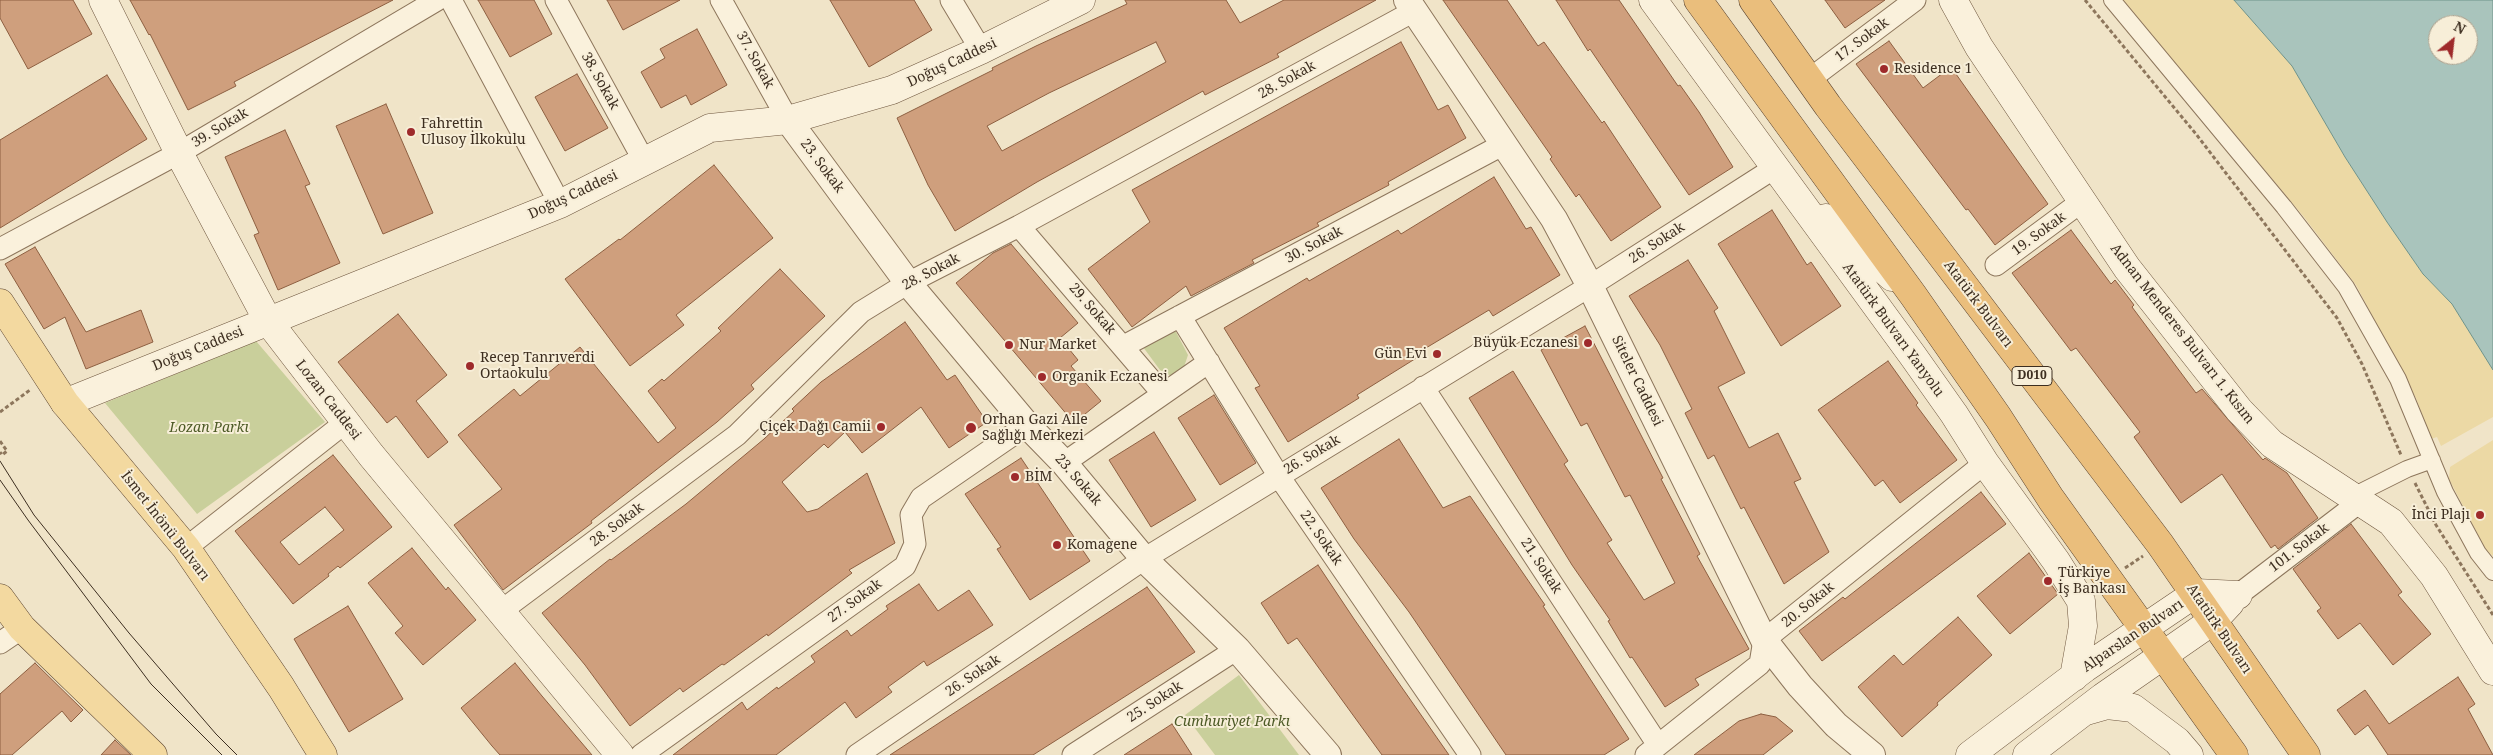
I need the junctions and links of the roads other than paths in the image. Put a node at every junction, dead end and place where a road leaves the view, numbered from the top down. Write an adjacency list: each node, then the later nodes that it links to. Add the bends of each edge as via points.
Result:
1 (103, 0): 19 (main road, Lozan Caddesi)
2 (437, 0): 19 (street, 39. Sokak)
3 (451, 0): 23 (street)
4 (556, 0): 20 (street, 38. Sokak)
5 (721, 0): 17 (street, 37. Sokak)
6 (950, 0): 15 (street)
7 (1081, 0): 15 (main road, Doğuş Caddesi)
8 (1653, 0): 21 (main road, Atatürk Bulvarı Yanyolu)
9 (1698, 0): 29 (highway)
10 (1752, 0): 16 (highway, Atatürk Bulvarı / D010)
11 (1915, 0): 16 (street, 17. Sokak)
12 (1953, 0): 22 (main road, Adnan Menderes Bulvarı 1. Kısım, via 1979,46)
13 (2112, 0): 40 (street, via 2284,207 2346,287 2398,379)
14 (1411, 5): 18 (street, Siteler Caddesi); 24 (street, 28. Sokak)
15 (982, 50): 17 (main road, Doğuş Caddesi, via 892,90)
16 (1810, 79): 48 (highway, Atatürk Bulvarı / D010)
17 (788, 120): 20 (main road, Doğuş Caddesi, via 710,128); 27 (street, 23. Sokak)
18 (1504, 144): 28 (street, Siteler Caddesi, via 1554,219); 31 (street, 30. Sokak)
19 (179, 153): 25 (street, 39. Sokak); 32 (main road, Lozan Caddesi)
20 (644, 161): 23 (main road, Doğuş Caddesi)
21 (1782, 176): 28 (street, 26. Sokak); 29 (main road); 42 (main road, Atatürk Bulvarı Yanyolu, via 1949,407)
22 (2081, 202): 26 (street, 19. Sokak); 44 (main road, Adnan Menderes Bulvarı 1. Kısım, via 2127,268 2239,410 2272,444)
23 (560, 204): 32 (main road, Doğuş Caddesi)
24 (1019, 226): 27 (street, 28. Sokak); 33 (street, 29. Sokak)
25 (0, 249)
26 (1996, 265)
27 (908, 283): 39 (street, 23. Sokak); 51 (street, 28. Sokak, via 861,312 737,435)
28 (1590, 286): 35 (street, 26. Sokak); 55 (street, Siteler Caddesi)
29 (1913, 295): 54 (highway)
30 (0, 303): 37 (main road, İsmet İnönü Bulvarı)
31 (1180, 316): 33 (street, 30. Sokak); 34 (street, 22. Sokak)
32 (268, 321): 37 (main road, Doğuş Caddesi); 38 (main road, Lozan Caddesi)
33 (1124, 346): 36 (street, 29. Sokak)
34 (1209, 362): 36 (street); 43 (street, 22. Sokak)
35 (1423, 387): 43 (street, 26. Sokak); 62 (street, 21. Sokak)
36 (1163, 394): 41 (street)
37 (65, 403): 45 (main road, İsmet İnönü Bulvarı)
38 (346, 422): 45 (street); 51 (main road, Lozan Caddesi)
39 (1027, 425): 41 (street, 23. Sokak); 66 (street, 27. Sokak, via 921,498 912,515 915,544 905,566)
40 (2432, 460): 44 (street, via 2407,469); 47 (street, via 2445,492 2478,553)
41 (1064, 463): 46 (street, 23. Sokak)
42 (1985, 464): 55 (street, 20. Sokak); 60 (main road, Atatürk Bulvarı Yanyolu, via 2056,560 2081,601 2083,626)
43 (1278, 476): 46 (street, 26. Sokak); 70 (street, 22. Sokak)
44 (2357, 499): 49 (street, 101. Sokak); 59 (main road, Adnan Menderes Bulvarı 1. Kısım, via 2391,522 2428,568)
45 (186, 548): 64 (main road, İsmet İnönü Bulvarı, via 281,687)
46 (1144, 559): 57 (street, 23. Sokak); 67 (street, 26. Sokak)
47 (2493, 572)
48 (2196, 593): 49 (main road, Alparslan Bulvarı); 52 (highway, Atatürk Bulvarı / D010); 54 (main road, Alparslan Bulvarı)
49 (2238, 594): 52 (main road)
50 (0, 598): 53 (main road)
51 (501, 611): 65 (main road, Lozan Caddesi)
52 (2214, 620): 58 (main road); 76 (highway, Atatürk Bulvarı / D010)
53 (22, 628): 56 (street); 63 (main road)
54 (2142, 629): 58 (highway); 60 (main road, Alparslan Bulvarı)
55 (1764, 640): 62 (street, via 1760,664); 71 (street, Siteler Caddesi, via 1824,712)
56 (0, 643)
57 (1237, 649): 68 (street, 25. Sokak); 69 (street, 23. Sokak)
58 (2163, 656): 61 (main road); 75 (highway)
59 (2493, 671)
60 (2074, 677): 72 (main road, Alparslan Bulvarı)
61 (2082, 712): 73 (main road); 74 (main road, via 2106,705 2133,708 2177,741)
62 (1652, 750)
63 (153, 755)
64 (323, 755)
65 (620, 755)
66 (641, 755)
67 (857, 755)
68 (1073, 755)
69 (1328, 755)
70 (1470, 755)
71 (1872, 755)
72 (1970, 755)
73 (2027, 755)
74 (2189, 755)
75 (2234, 755)
76 (2306, 755)

